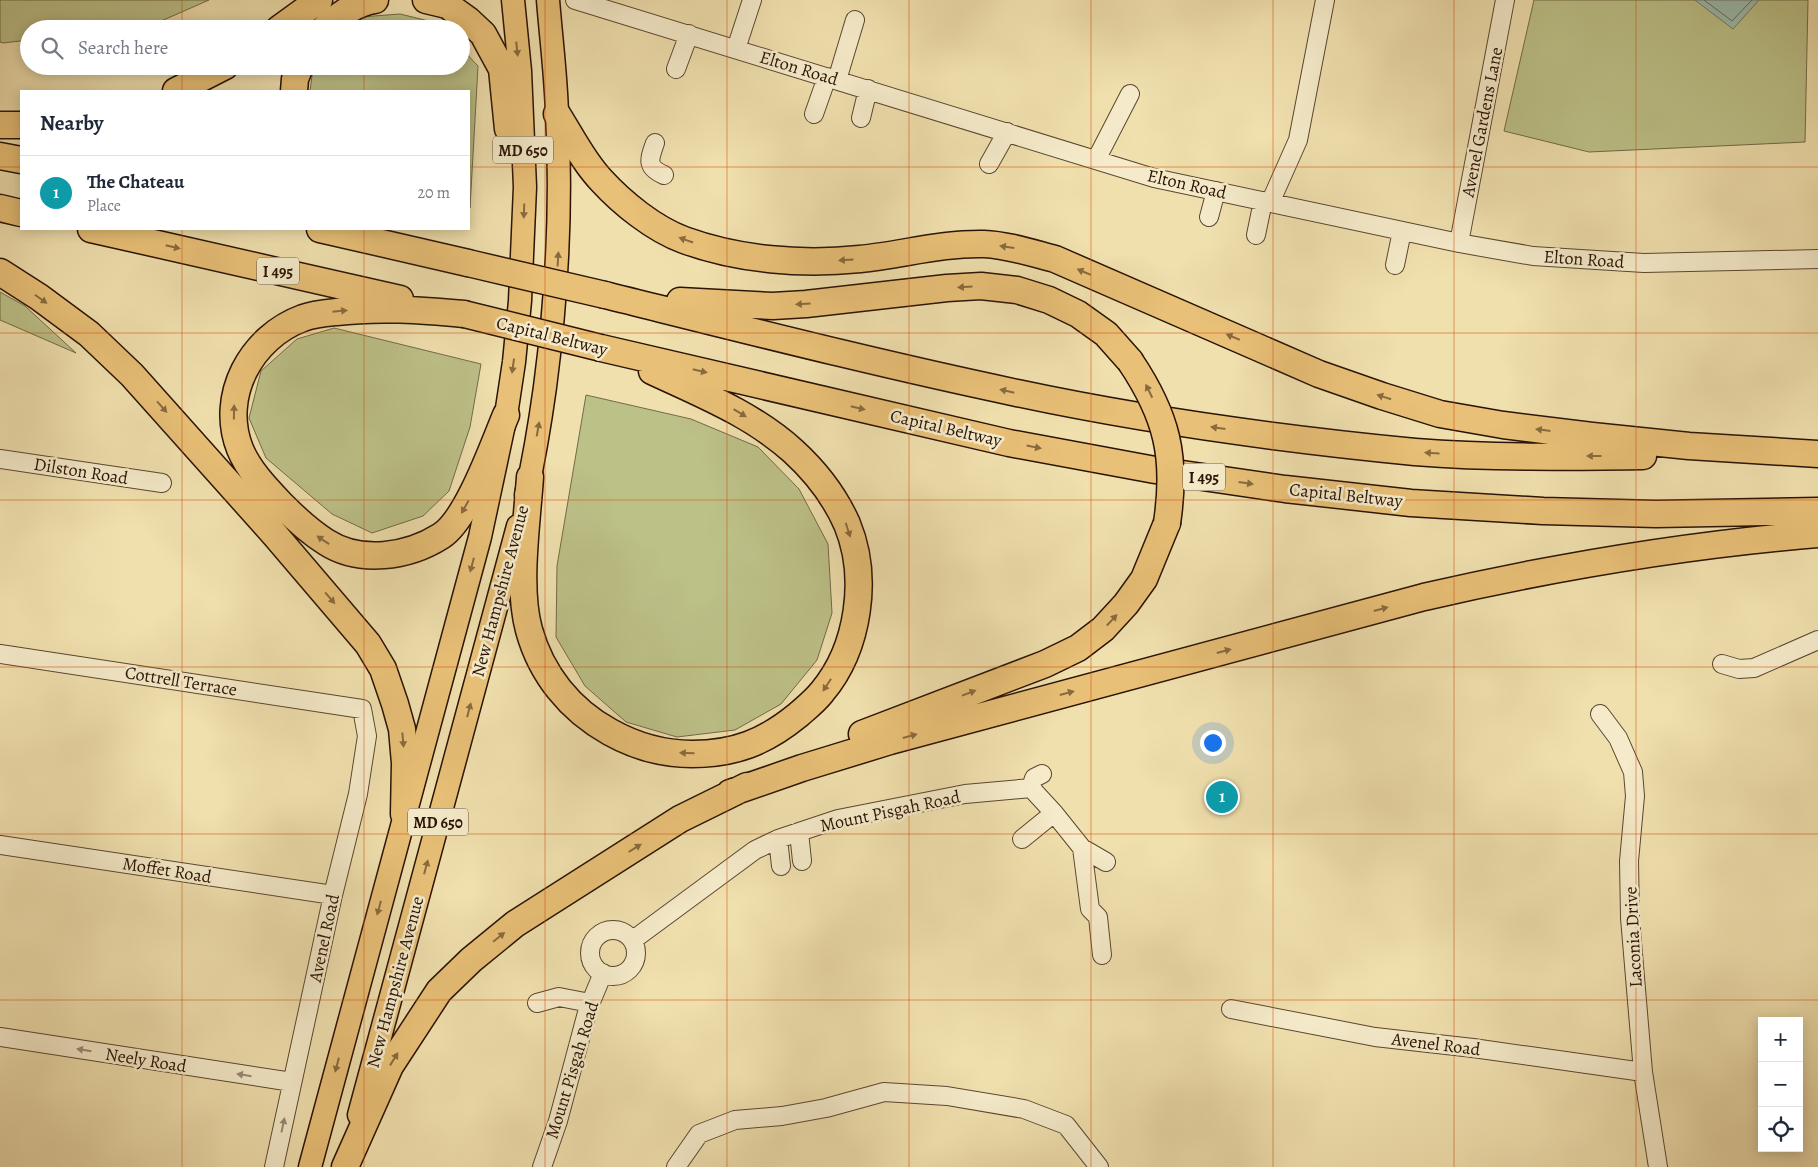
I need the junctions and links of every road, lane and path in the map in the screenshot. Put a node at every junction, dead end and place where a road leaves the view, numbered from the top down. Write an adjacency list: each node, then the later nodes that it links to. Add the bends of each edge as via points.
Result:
1 (319, 0): 10 (highway)
2 (375, 0): 11 (highway, via 340,14)
3 (426, 0): 12 (highway, via 447,5)
4 (513, 0): 32 (main road, New Hampshire Avenue / MD 650, one-way to 32)
5 (548, 0): 25 (main road, New Hampshire Avenue / MD 650)
6 (575, 0): 15 (street, Elton Road)
7 (752, 0): 16 (street)
8 (1325, 0): 39 (street, via 1298,140)
9 (1505, 0): 48 (street, Avenel Gardens Lane)
10 (291, 20)
11 (334, 20)
12 (468, 20)
13 (855, 20): 20 (street)
14 (470, 22): 32 (highway, via 483,34 502,69 508,129)
15 (689, 34): 16 (street, Elton Road); 17 (street)
16 (736, 49): 20 (street, Elton Road)
17 (676, 69)
18 (207, 75): 21 (highway)
19 (297, 75): 22 (highway)
20 (832, 78): 23 (street, Elton Road); 26 (street)
21 (178, 90)
22 (294, 90)
23 (868, 90): 27 (street); 30 (street, Elton Road)
24 (1130, 94): 35 (street)
25 (558, 114): 57 (highway, one-way to 25, via 1592,436 1440,414 1319,374 1055,259 1020,249 985,244 862,259 794,261 683,240 650,222 601,180); 59 (main road, New Hampshire Avenue / MD 650, one-way to 25, via 555,307 559,219)
26 (814, 114)
27 (861, 118)
28 (0, 125): 29 (highway)
29 (20, 125)
30 (1007, 132): 35 (street, Elton Road); 36 (street)
31 (654, 142): 37 (street, via 650,164 653,170)
32 (523, 148): 56 (main road, New Hampshire Avenue / MD 650, one-way to 56, via 525,187 520,300)
33 (0, 156): 34 (highway)
34 (20, 160)
35 (1096, 160): 38 (street, Elton Road, via 1154,178)
36 (989, 164)
37 (664, 175)
38 (1216, 191): 39 (street, Elton Road); 42 (street)
39 (1267, 202): 46 (street, Elton Road); 47 (street)
40 (0, 208): 41 (highway)
41 (20, 213)
42 (1209, 218)
43 (95, 230): 54 (highway, Capital Beltway / I 495, one-way to 54)
44 (324, 230): 50 (highway)
45 (389, 230): 50 (highway)
46 (1402, 231): 48 (street, Elton Road); 51 (street)
47 (1256, 235)
48 (1459, 243): 49 (street, Elton Road, via 1533,256 1644,263)
49 (1818, 259)
50 (468, 263): 53 (highway, bridge)
51 (1396, 265)
52 (0, 272): 72 (highway, one-way to 72, via 89,334 132,375 368,644 383,669 402,729)
53 (605, 296): 57 (highway, one-way to 53, via 1478,455 1293,439 1019,394); 70 (highway, one-way to 53, bridge, via 876,728 1045,664 1078,648 1103,629 1140,586 1167,523 1171,497 1167,436 1147,386 1106,334 1078,314 1017,290 981,286 947,288 773,306)
54 (464, 314): 55 (highway, Capital Beltway / I 495, bridge); 56 (highway, one-way to 54, via 456,523 441,536 418,548 396,554 370,556 348,552 327,543 300,523 273,496 254,473 240,448 233,412 242,373 266,339 284,326 304,317 350,310)
55 (601, 348): 59 (highway, one-way to 59, via 731,408 764,428 813,470 831,496 847,524 855,554 858,586 856,616 848,645 823,692 785,726 762,740 711,754 650,749 620,738 593,722 569,702 550,678 529,629 524,602); 61 (highway, Capital Beltway / I 495, one-way to 61, via 1009,442 1155,470 1275,487 1411,503 1543,511 1656,514)
56 (506, 415): 72 (main road, New Hampshire Avenue / MD 650, one-way to 72, via 480,537)
57 (1818, 455)
58 (0, 459): 60 (street, Dilston Road)
59 (530, 477): 93 (main road, New Hampshire Avenue / MD 650, one-way to 59)
60 (162, 483)
61 (1818, 511)
62 (1818, 534): 70 (highway, one-way to 62, via 890,741 1424,597 1590,562 1690,547)
63 (1818, 640): 65 (street, via 1754,668 1739,669)
64 (0, 654): 66 (street, Cottrell Terrace)
65 (1722, 664)
66 (362, 709): 81 (street, Avenel Road, via 367,736 358,794)
67 (1600, 714): 89 (street, Laconia Drive, via 1618,738 1633,772 1630,918)
68 (1042, 774): 69 (street, via 1034,778)
69 (1031, 788): 71 (street); 73 (street, Mount Pisgah Road, via 965,794 838,818)
70 (730, 793): 93 (highway, one-way to 70, via 390,1066 439,991 515,924 680,819)
71 (1054, 813): 75 (street); 77 (street)
72 (404, 814): 92 (main road, New Hampshire Avenue / MD 650, one-way to 92)
73 (799, 832): 74 (street, Mount Pisgah Road); 78 (street)
74 (778, 839): 80 (street); 82 (street, Mount Pisgah Road, via 755,850)
75 (1022, 839)
76 (0, 845): 81 (street, Moffet Road)
77 (1082, 848): 79 (street); 83 (street, via 1090,909 1098,917)
78 (802, 861)
79 (1106, 862)
80 (781, 866)
81 (333, 895): 90 (street, Avenel Road)
82 (633, 940): 84 (street, via 636,957 633,965 620,975); 84 (street, via 619,930 602,932 596,938 590,954 596,968)
83 (1102, 955)
84 (603, 973): 86 (street, Mount Pisgah Road)
85 (537, 1002): 86 (street, via 559,997)
86 (590, 1003): 94 (street, Mount Pisgah Road)
87 (1231, 1009): 89 (street, Avenel Road, via 1375,1037)
88 (0, 1037): 90 (street, Neely Road, one-way to 88)
89 (1643, 1072): 97 (street, Laconia Drive)
90 (292, 1082): 91 (street, Avenel Road, one-way to 90)
91 (274, 1167)
92 (310, 1167)
93 (345, 1167)
94 (542, 1167)
95 (676, 1167): 96 (street, via 699,1134 736,1120 826,1108 884,1092 947,1096 1024,1109 1066,1125)
96 (1099, 1167)
97 (1658, 1167)

